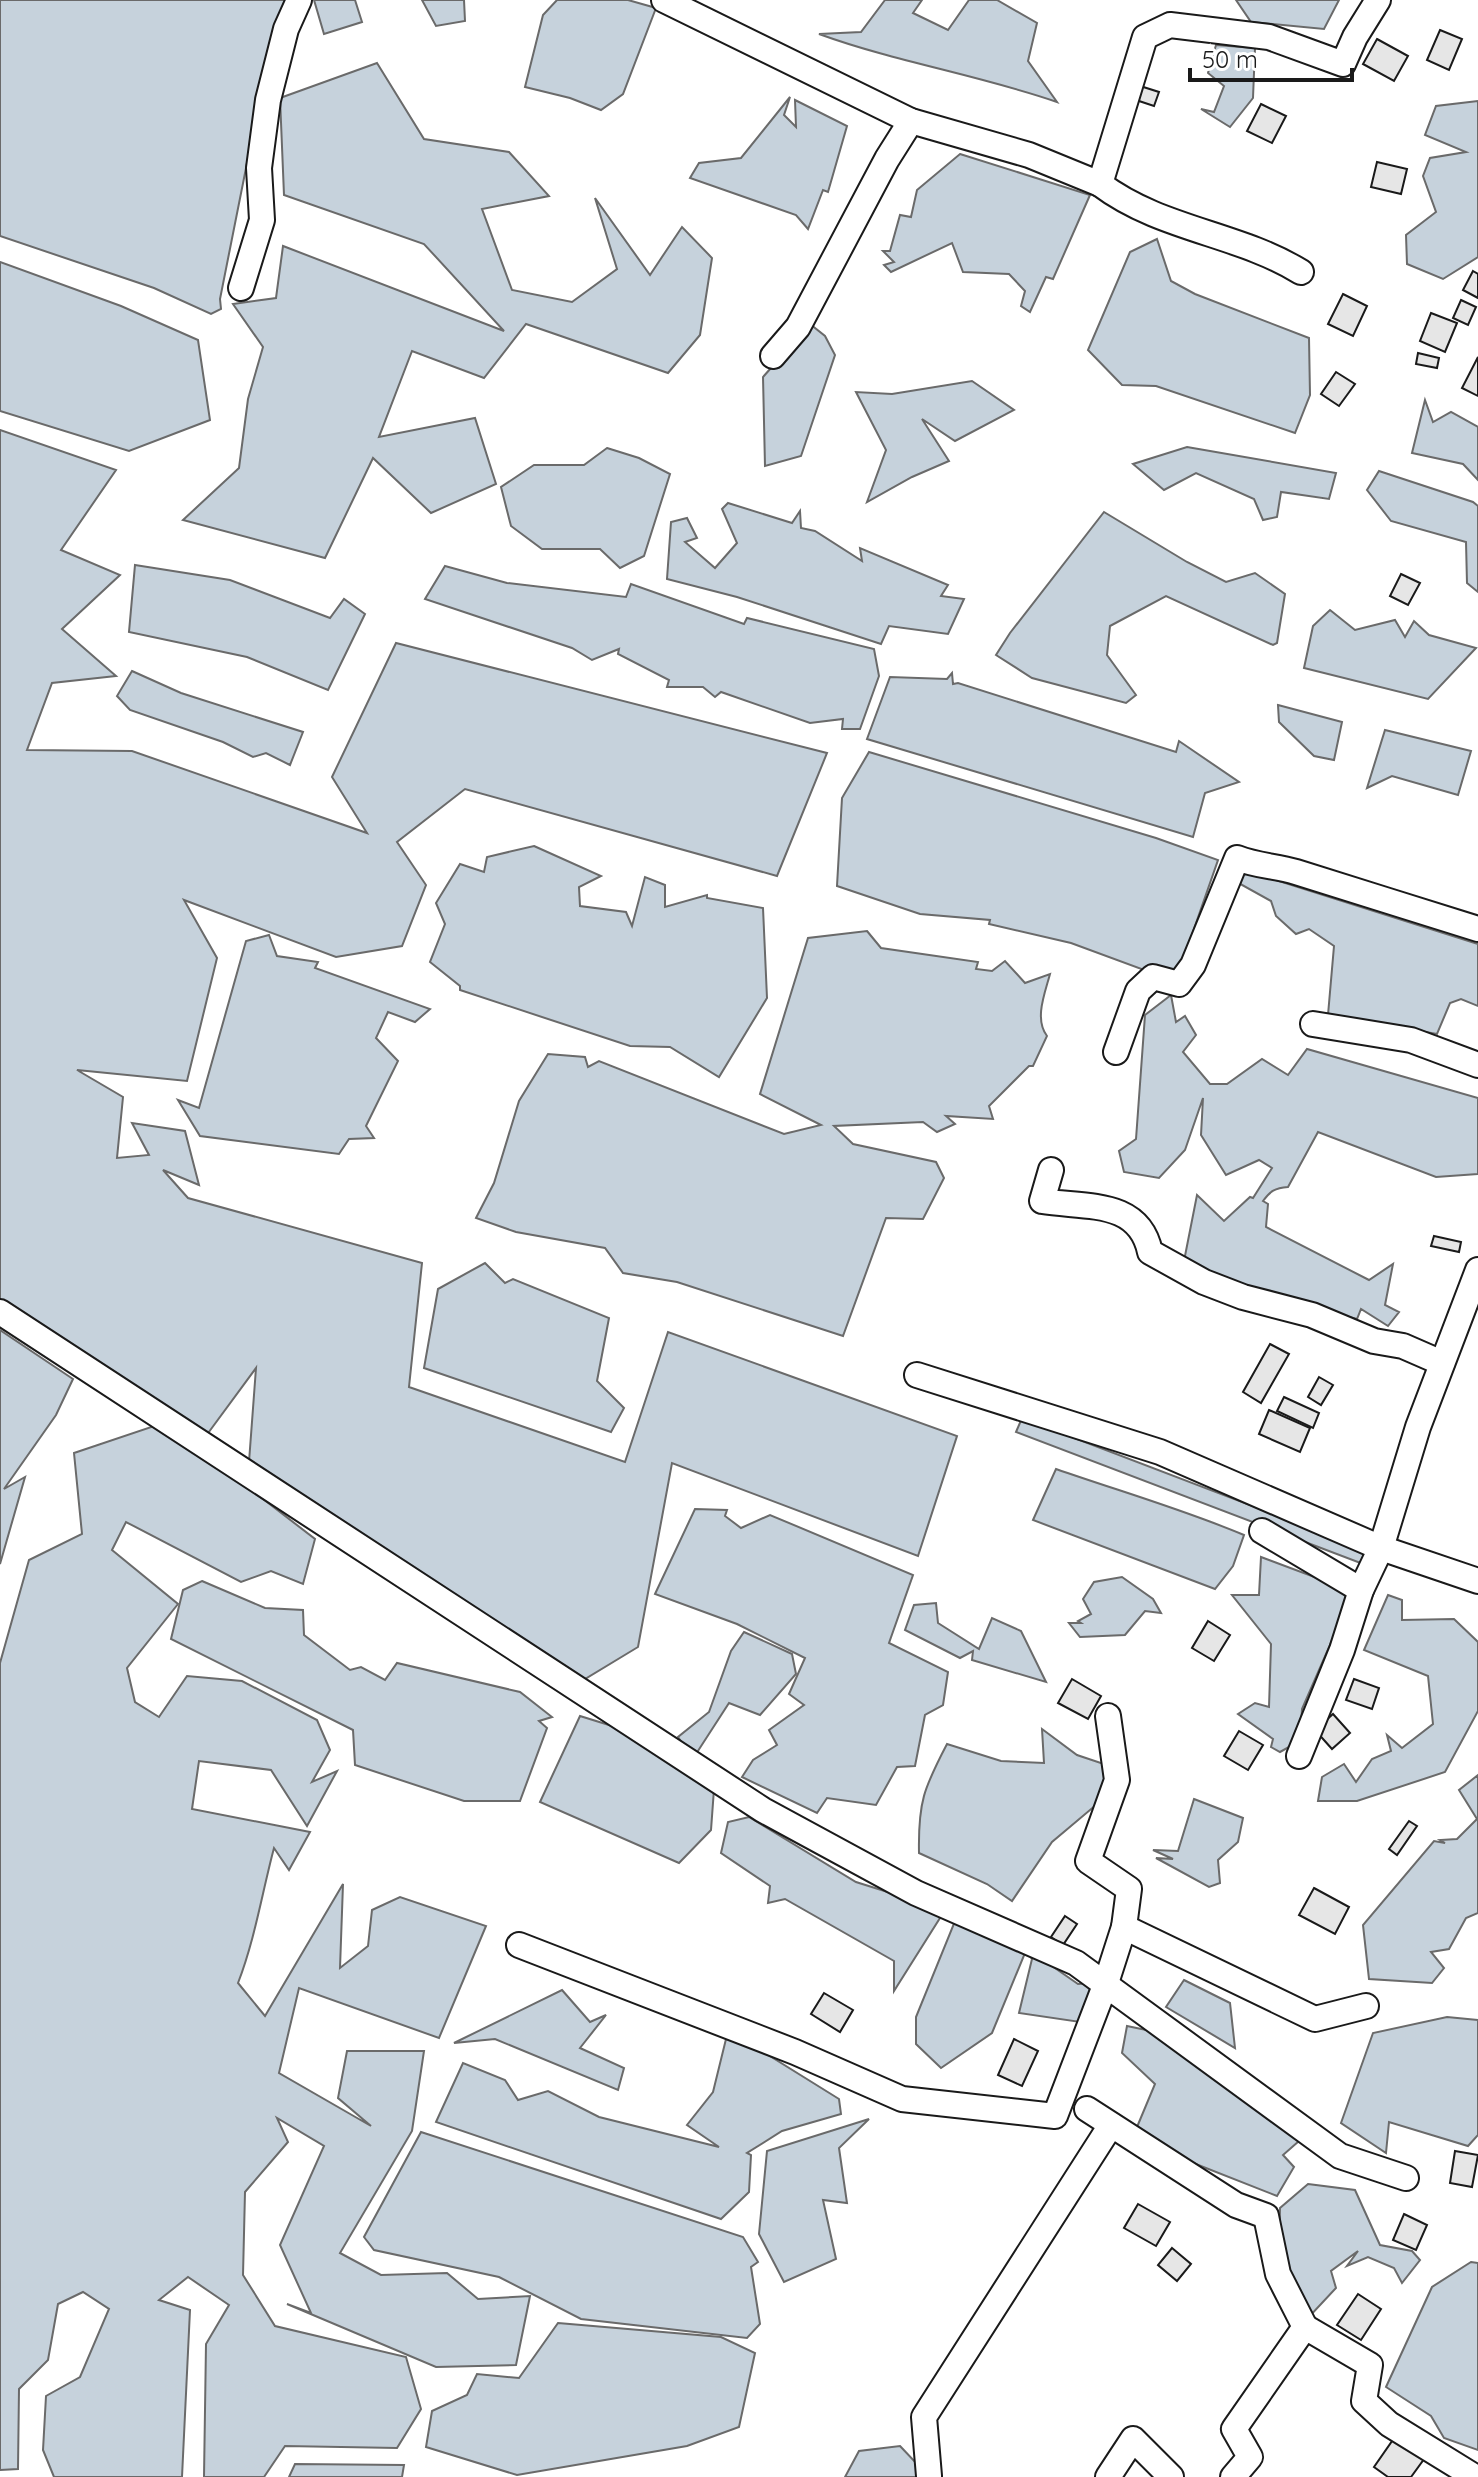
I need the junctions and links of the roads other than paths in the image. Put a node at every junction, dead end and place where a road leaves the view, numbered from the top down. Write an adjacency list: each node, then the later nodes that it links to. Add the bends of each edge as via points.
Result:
1 (299, 0): 7 (street, via 268,100 259,168 262,220)
2 (664, 0): 4 (street)
3 (1378, 0): 5 (street, via 1343,64 1269,37 1170,25 1145,37)
4 (911, 121): 5 (street, via 1029,155); 8 (street, via 798,327)
5 (1100, 184): 6 (street, via 1120,199 1212,237 1235,240)
6 (1301, 272)
7 (241, 288)
8 (773, 356)
9 (1478, 929): 11 (street, via 1237,858 1193,965 1179,984 1153,977 1138,991)
10 (1313, 1024): 12 (street, via 1411,1040)
11 (1116, 1052)
12 (1478, 1065)
13 (1051, 1170): 16 (street, via 1042,1201 1103,1207 1133,1220 1146,1235 1150,1252 1204,1282)
14 (1478, 1270): 16 (street)
15 (0, 1312): 26 (street, via 763,1810 916,1893 1076,1963)
16 (1442, 1363): 19 (street)
17 (917, 1375): 19 (street, via 1160,1452)
18 (1262, 1531): 21 (street)
19 (1381, 1548): 20 (street); 21 (street)
20 (1478, 1581)
21 (1361, 1590): 23 (street)
22 (1108, 1716): 24 (street, via 1117,1780 1088,1861 1129,1889)
23 (1299, 1756)
24 (1124, 1927): 26 (street); 27 (street, via 1315,2019)
25 (519, 1945): 26 (street, via 902,2099 1055,2116)
26 (1106, 1983): 30 (street, via 1340,2156)
27 (1366, 2006)
28 (1087, 2109): 29 (street)
29 (1111, 2125): 31 (street, via 1236,2205 1266,2216 1278,2274); 32 (street, via 924,2417)
30 (1406, 2178)
31 (1305, 2327): 35 (street, via 1234,2429 1250,2457); 36 (street, via 1370,2365 1364,2401 1389,2424)
32 (930, 2477)
33 (1108, 2477): 34 (street, via 1133,2439)
34 (1171, 2477)
35 (1233, 2477)
36 (1475, 2477)

